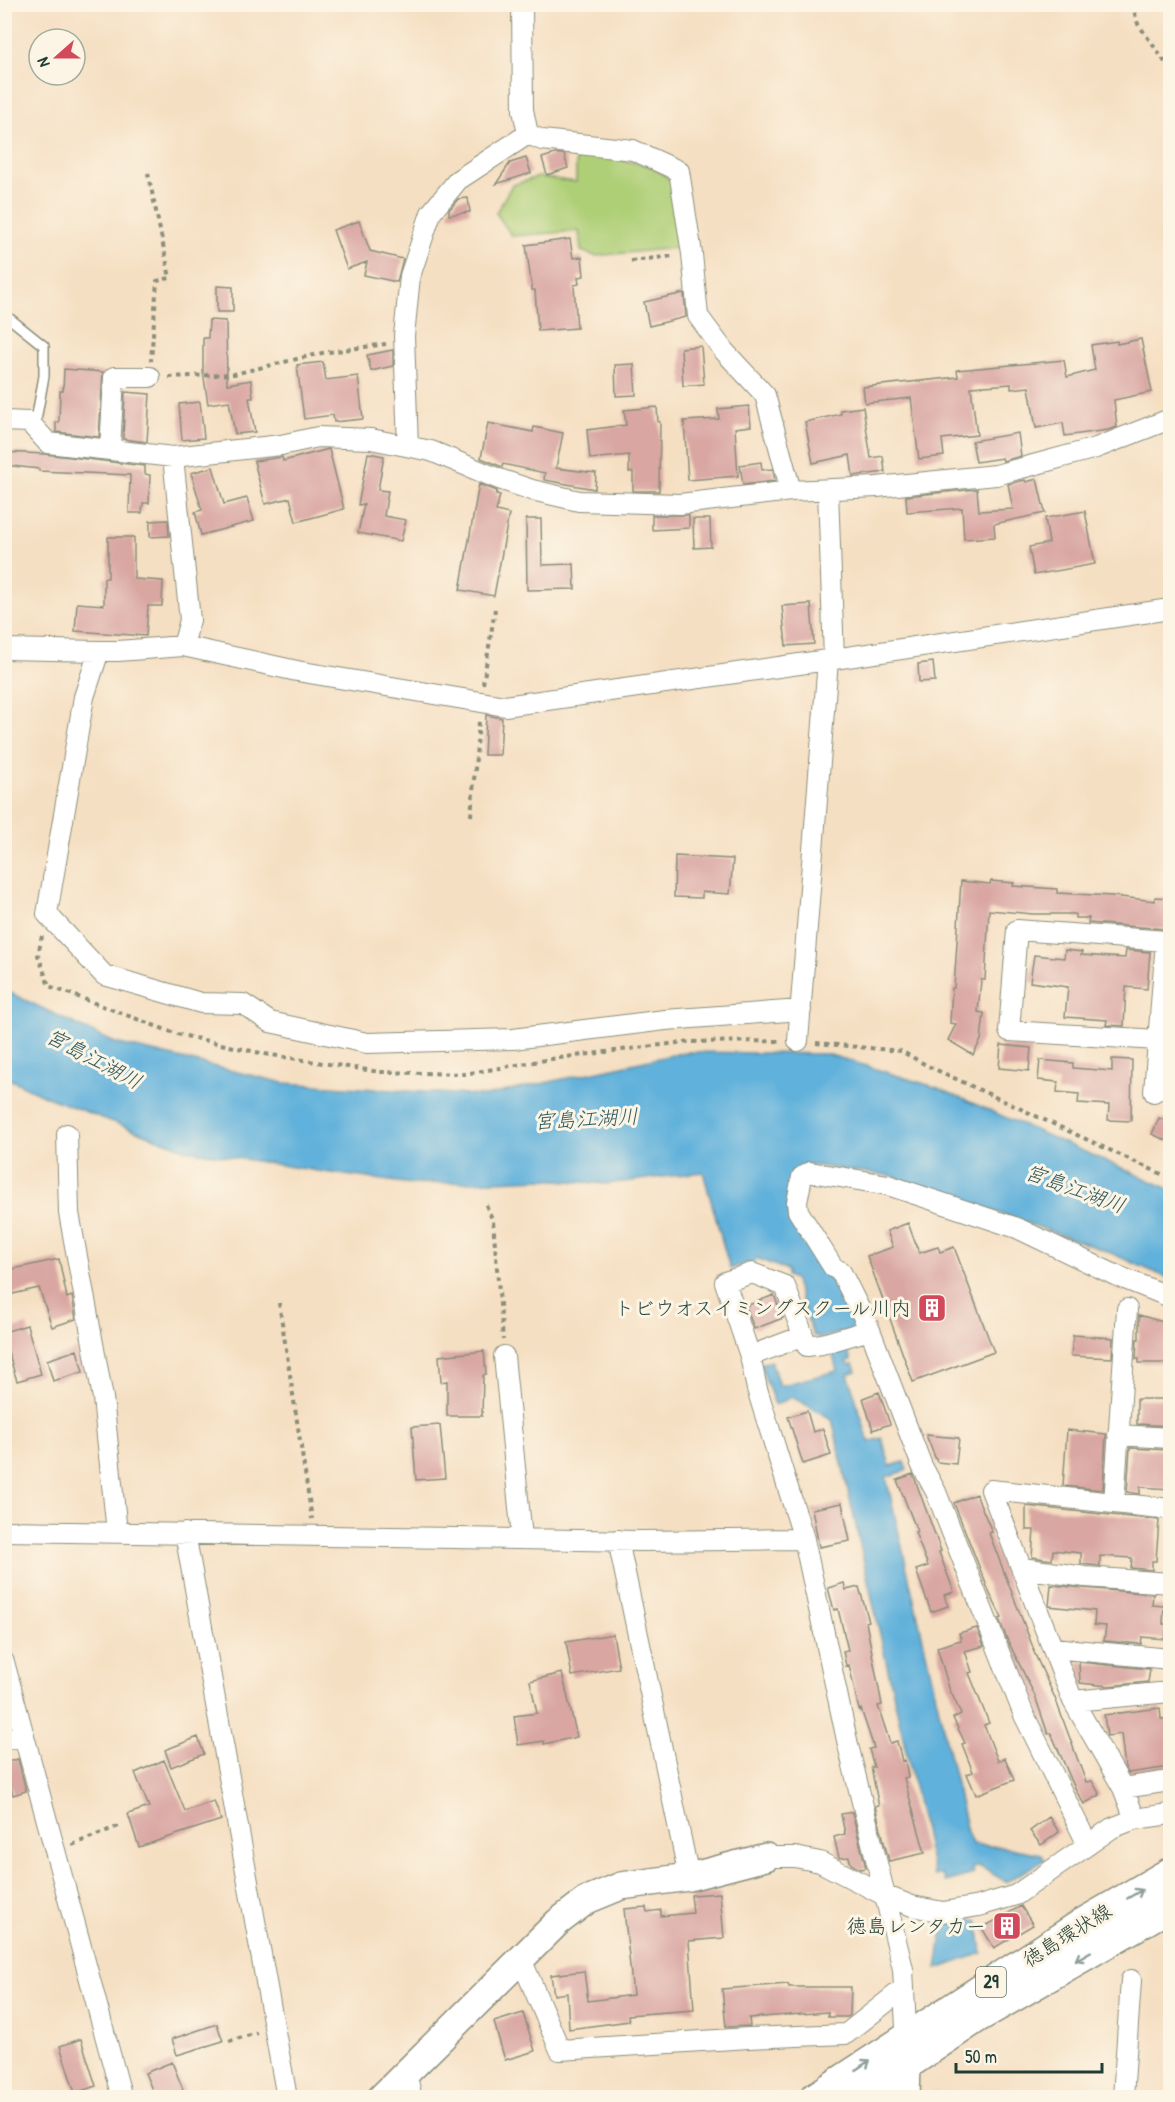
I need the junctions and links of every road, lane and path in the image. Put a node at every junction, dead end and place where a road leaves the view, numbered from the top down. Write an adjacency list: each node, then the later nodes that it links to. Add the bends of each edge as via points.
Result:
1 (522, 4): 4 (street, via 523,110)
2 (1132, 4): 3 (path, via 1138,24)
3 (1170, 69)
4 (528, 134): 6 (street, via 542,140 633,150 679,171); 9 (street, via 458,180 431,213 410,276)
5 (148, 173): 10 (path, via 170,278 157,281)
6 (692, 254): 7 (path); 18 (street, via 698,316 765,395)
7 (631, 261)
8 (4, 314): 13 (lane, via 44,346 44,376)
9 (405, 341): 10 (path, via 322,353 234,374); 14 (street)
10 (150, 377): 15 (street, via 114,377)
11 (1170, 419): 17 (street, via 1096,448 996,476)
12 (4, 421): 13 (street, via 29,422)
13 (35, 428): 15 (street, via 48,443)
14 (408, 446): 16 (street, via 371,439 318,437); 18 (street, via 431,451 510,483 579,501 680,504)
15 (110, 450): 16 (street)
16 (173, 457): 20 (street, via 190,620)
17 (828, 490): 18 (street); 23 (street)
18 (791, 491)
19 (1170, 609): 23 (street)
20 (183, 646): 22 (street); 23 (street, via 505,706)
21 (4, 649): 22 (street)
22 (99, 651): 25 (street, via 84,697 47,914 104,975 201,1004 243,1004 270,1022 367,1043 513,1039 666,1020)
23 (831, 660): 25 (street)
24 (1168, 941): 26 (street); 26 (street, via 1017,930 1009,1031)
25 (801, 1010): 27 (street)
26 (1158, 1040): 28 (street)
27 (798, 1041): 30 (path, via 901,1051)
28 (1154, 1092)
29 (67, 1134): 44 (street, via 69,1214 103,1398)
30 (1170, 1178)
31 (486, 1205): 37 (path, via 493,1221)
32 (1170, 1297): 35 (street, via 1017,1228 888,1185 810,1172 802,1177 798,1211 833,1267 841,1272)
33 (279, 1303): 46 (path)
34 (1127, 1309): 39 (street)
35 (870, 1330): 36 (street, via 807,1346); 64 (street, via 1024,1715)
36 (803, 1336): 38 (street); 38 (street, via 785,1286 752,1273 725,1282)
37 (504, 1356): 47 (street)
38 (750, 1356): 48 (street)
39 (1119, 1435): 40 (street); 41 (street)
40 (1170, 1438)
41 (1114, 1503): 42 (street); 50 (street, via 991,1490)
42 (1170, 1509)
43 (4, 1531): 44 (street)
44 (117, 1532): 45 (street)
45 (185, 1533): 46 (street); 74 (street)
46 (315, 1535): 47 (street)
47 (522, 1538): 49 (street)
48 (804, 1539): 49 (street); 69 (street)
49 (618, 1540): 68 (street)
50 (1022, 1568): 51 (street); 52 (street)
51 (1170, 1583)
52 (1053, 1648): 53 (street); 56 (street)
53 (1170, 1659)
54 (4, 1662): 57 (street)
55 (1170, 1692): 56 (street)
56 (1074, 1701): 60 (street)
57 (24, 1735): 58 (street); 65 (street)
58 (4, 1740)
59 (1170, 1781): 60 (street)
60 (1123, 1788): 62 (street)
61 (1170, 1814): 62 (street)
62 (1135, 1819): 64 (street, via 1112,1828)
63 (121, 1825): 65 (path)
64 (1088, 1845): 69 (street, via 1016,1895 979,1906 944,1912)
65 (55, 1852): 78 (street)
66 (766, 1857): 68 (street); 69 (street, via 820,1862)
67 (1170, 1873): 76 (main road, 徳島環状線 / 29, one-way to 67, via 1082,1924)
68 (689, 1876): 71 (street, via 621,1886 587,1900)
69 (884, 1895): 73 (street)
70 (1170, 1906): 76 (main road, 徳島環状線 / 29, one-way to 76, via 976,2018)
71 (521, 1959): 73 (street, via 560,2050 846,2034); 77 (street)
72 (1131, 1980): 84 (street)
73 (904, 1988): 76 (street)
74 (275, 2028): 75 (path); 79 (street)
75 (229, 2040)
76 (907, 2050): 81 (main road, 徳島環状線 / 29, one-way to 76); 82 (main road, 徳島環状線 / 29); 83 (street)
77 (409, 2085): 80 (street)
78 (122, 2097)
79 (287, 2097)
80 (381, 2097)
81 (815, 2097)
82 (857, 2097)
83 (906, 2097)
84 (1123, 2097)

